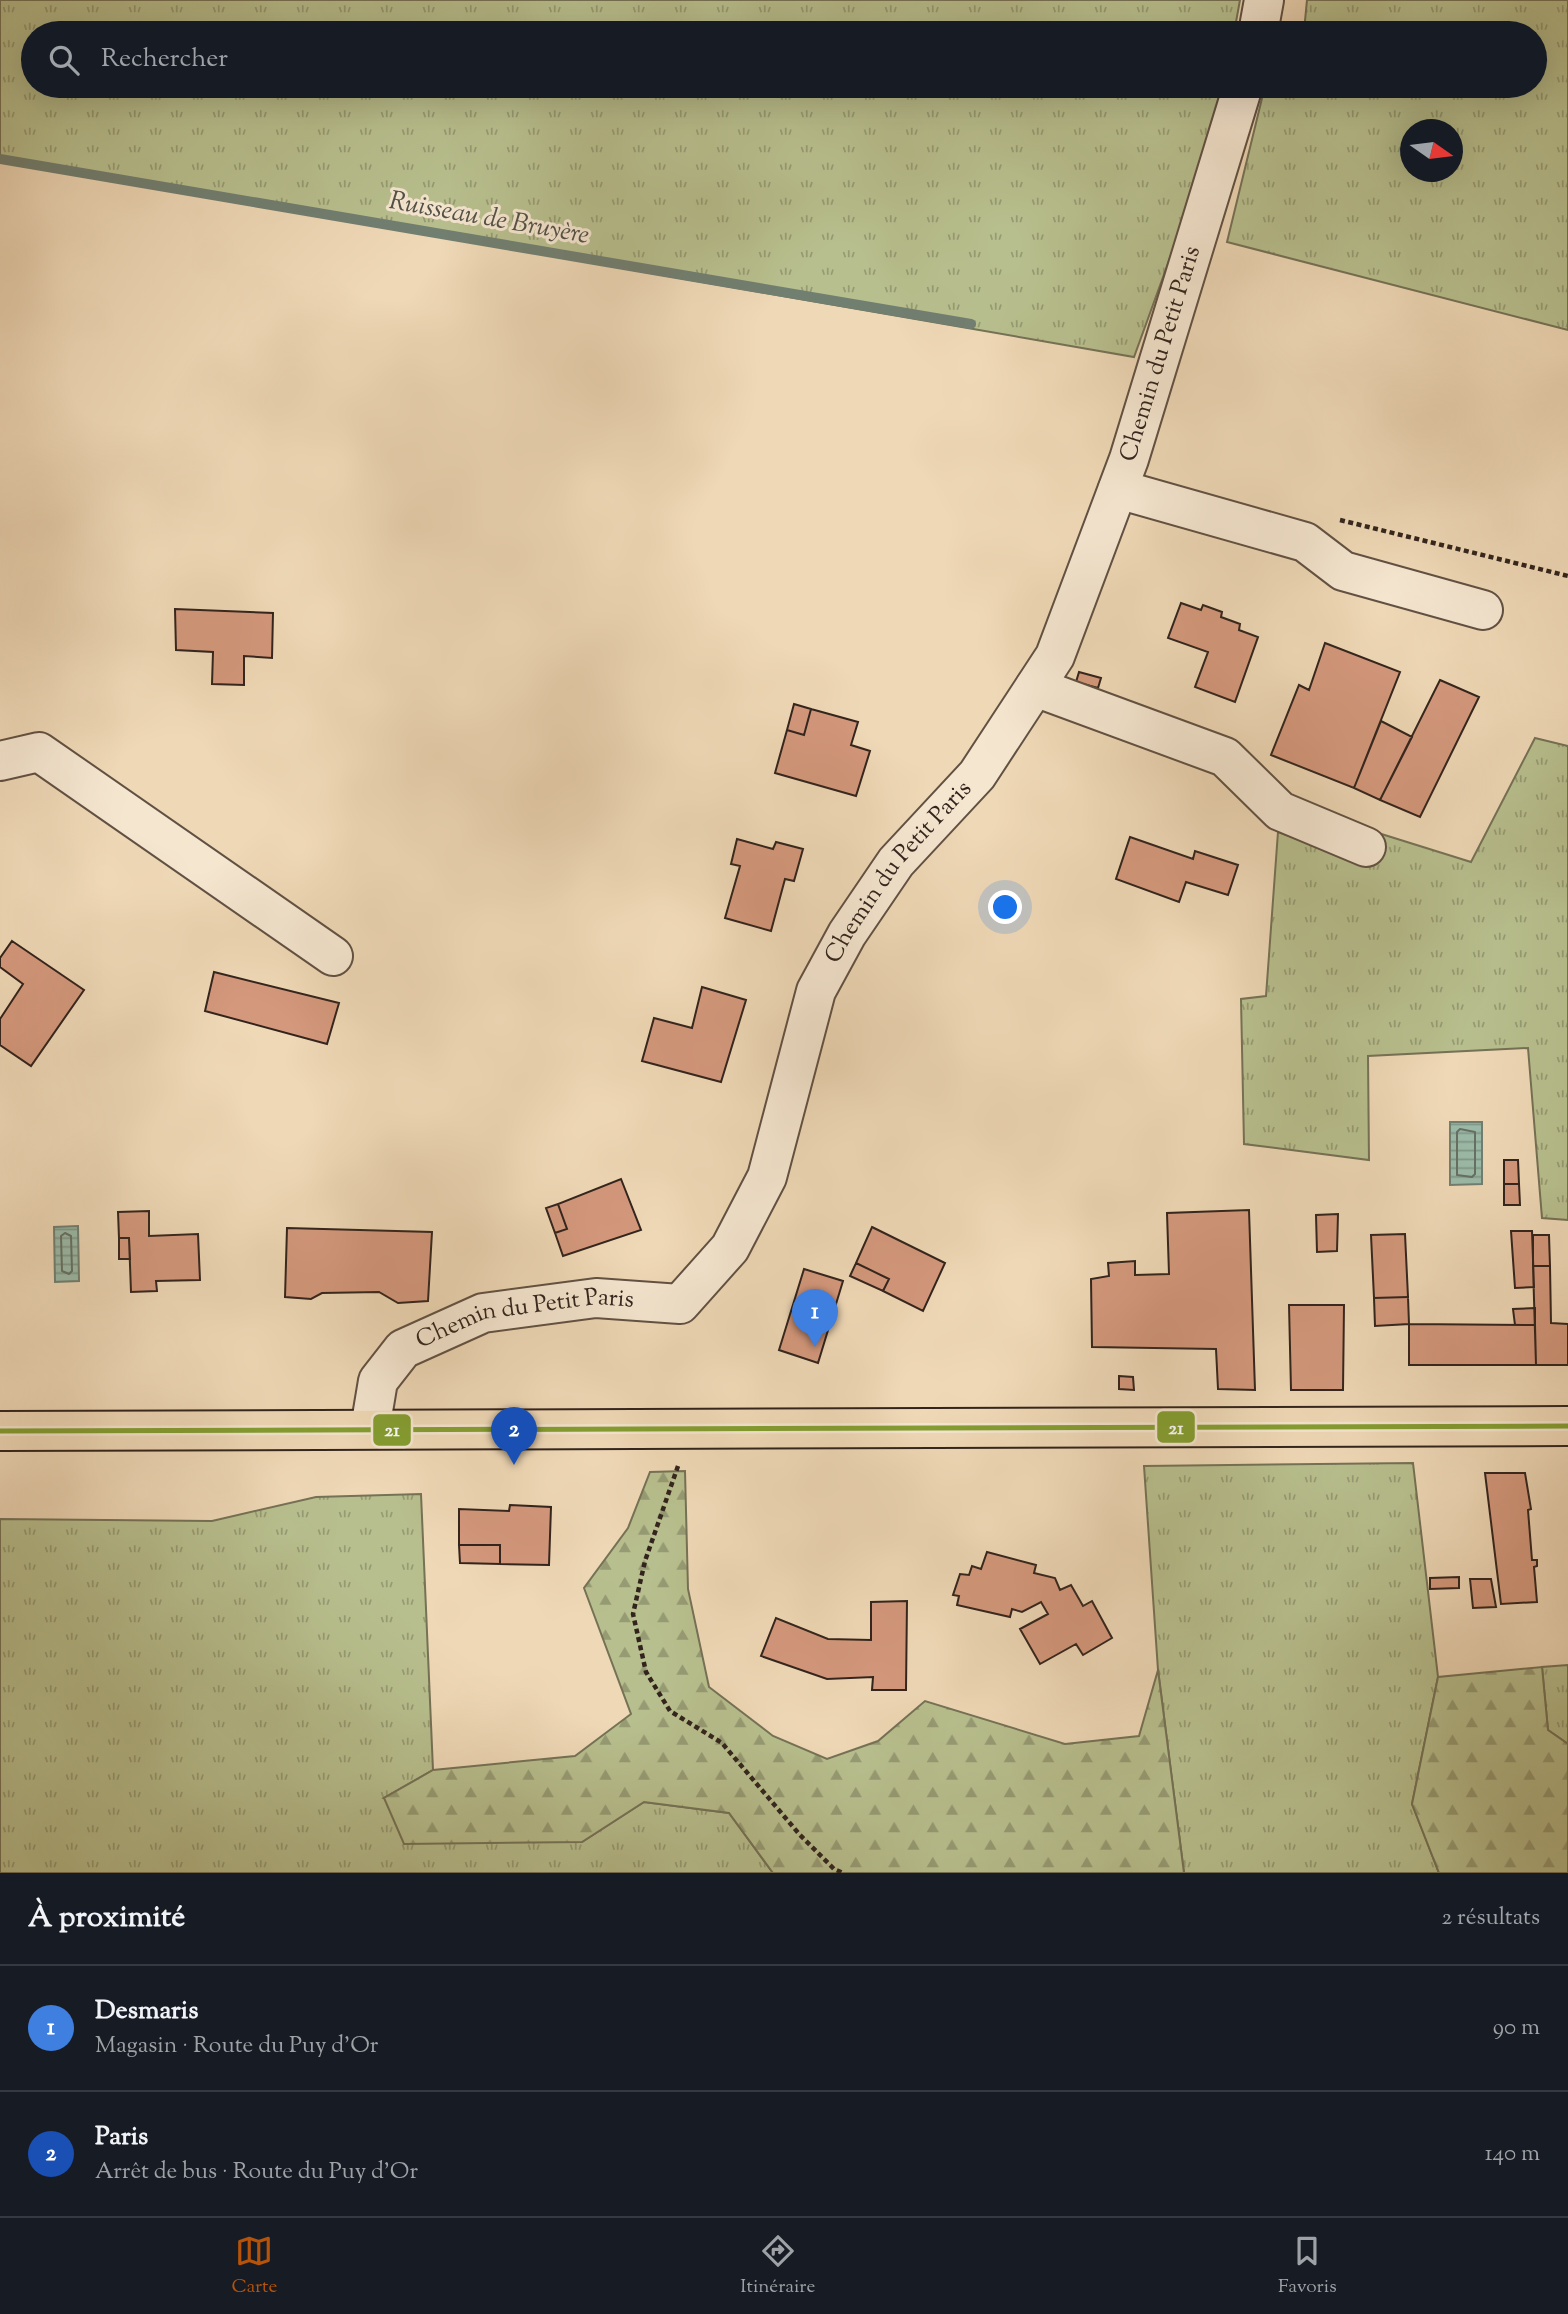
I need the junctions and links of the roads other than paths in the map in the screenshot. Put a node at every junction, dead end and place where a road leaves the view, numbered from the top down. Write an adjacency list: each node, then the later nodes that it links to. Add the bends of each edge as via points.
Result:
1 (1264, 0): 2 (street)
2 (1260, 21)
3 (1239, 98): 4 (street, Chemin du Petit Paris)
4 (1118, 489): 5 (street, via 1305,542 1343,571); 6 (street, Chemin du Petit Paris, via 1055,656)
5 (1483, 610)
6 (1035, 687): 8 (street, via 1225,757 1280,811); 11 (street, Chemin du Petit Paris, via 977,775 895,862 847,934 816,991 767,1177 730,1248 689,1295 680,1304 596,1298 483,1313 404,1349 378,1381)
7 (0, 761): 9 (street, via 38,752)
8 (1366, 847)
9 (333, 956)
10 (1568, 1426): 11 (main road)
11 (370, 1429): 12 (main road)
12 (0, 1431)

